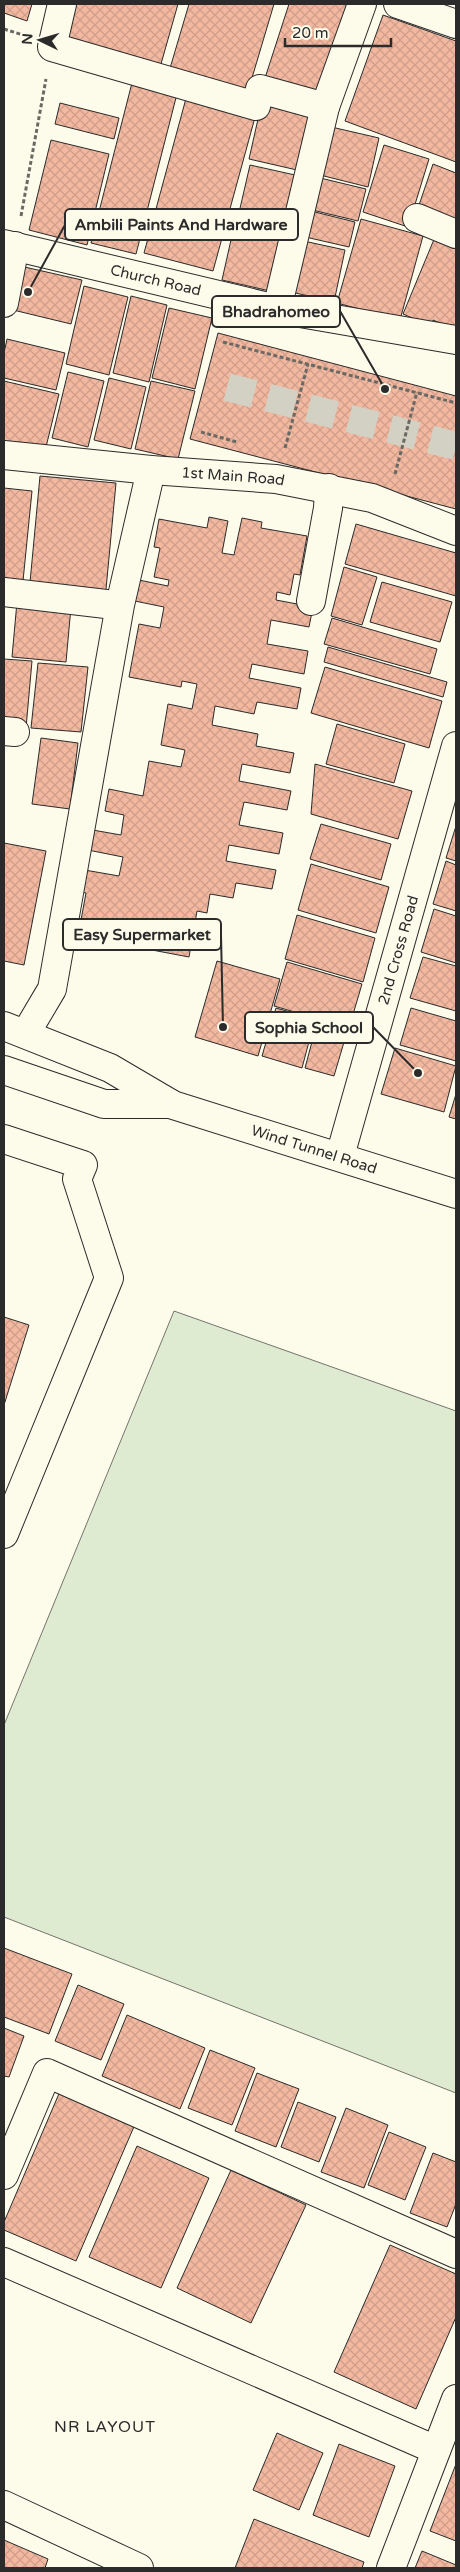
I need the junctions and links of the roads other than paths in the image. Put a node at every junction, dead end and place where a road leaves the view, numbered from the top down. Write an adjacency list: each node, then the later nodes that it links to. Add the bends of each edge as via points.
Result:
1 (62, 4): 5 (street, via 52,47 256,106 260,89)
2 (362, 4): 5 (street)
3 (398, 4): 4 (street)
4 (456, 24)
5 (325, 107): 10 (street)
6 (417, 218): 7 (street)
7 (456, 234)
8 (10, 245): 9 (street); 10 (street, Church Road)
9 (4, 303)
10 (277, 309): 11 (street, Church Road)
11 (456, 340)
12 (4, 455): 13 (street, 1st Main Road)
13 (151, 470): 14 (street, 1st Main Road, via 276,479); 18 (street)
14 (329, 488): 15 (street, 1st Main Road, via 372,498); 17 (street)
15 (456, 531)
16 (4, 592): 18 (street)
17 (311, 601)
18 (113, 604): 20 (street, via 52,989)
19 (456, 746): 24 (street, 2nd Cross Road)
20 (15, 1030): 22 (street, Wind Tunnel Road, via 110,1068)
21 (4, 1070): 22 (street, Wind Tunnel Road, via 104,1104)
22 (173, 1104): 24 (street, Wind Tunnel Road)
23 (4, 1139): 26 (street, via 82,1165 77,1179 110,1278)
24 (340, 1156): 25 (street, Wind Tunnel Road)
25 (456, 1194)
26 (4, 1534)
27 (4, 2175): 28 (street, via 47,2073)
28 (456, 2254)
29 (4, 2262): 31 (street)
30 (456, 2399): 31 (street)
31 (436, 2450): 34 (street)
32 (4, 2505): 33 (street)
33 (139, 2568)
34 (391, 2568)

